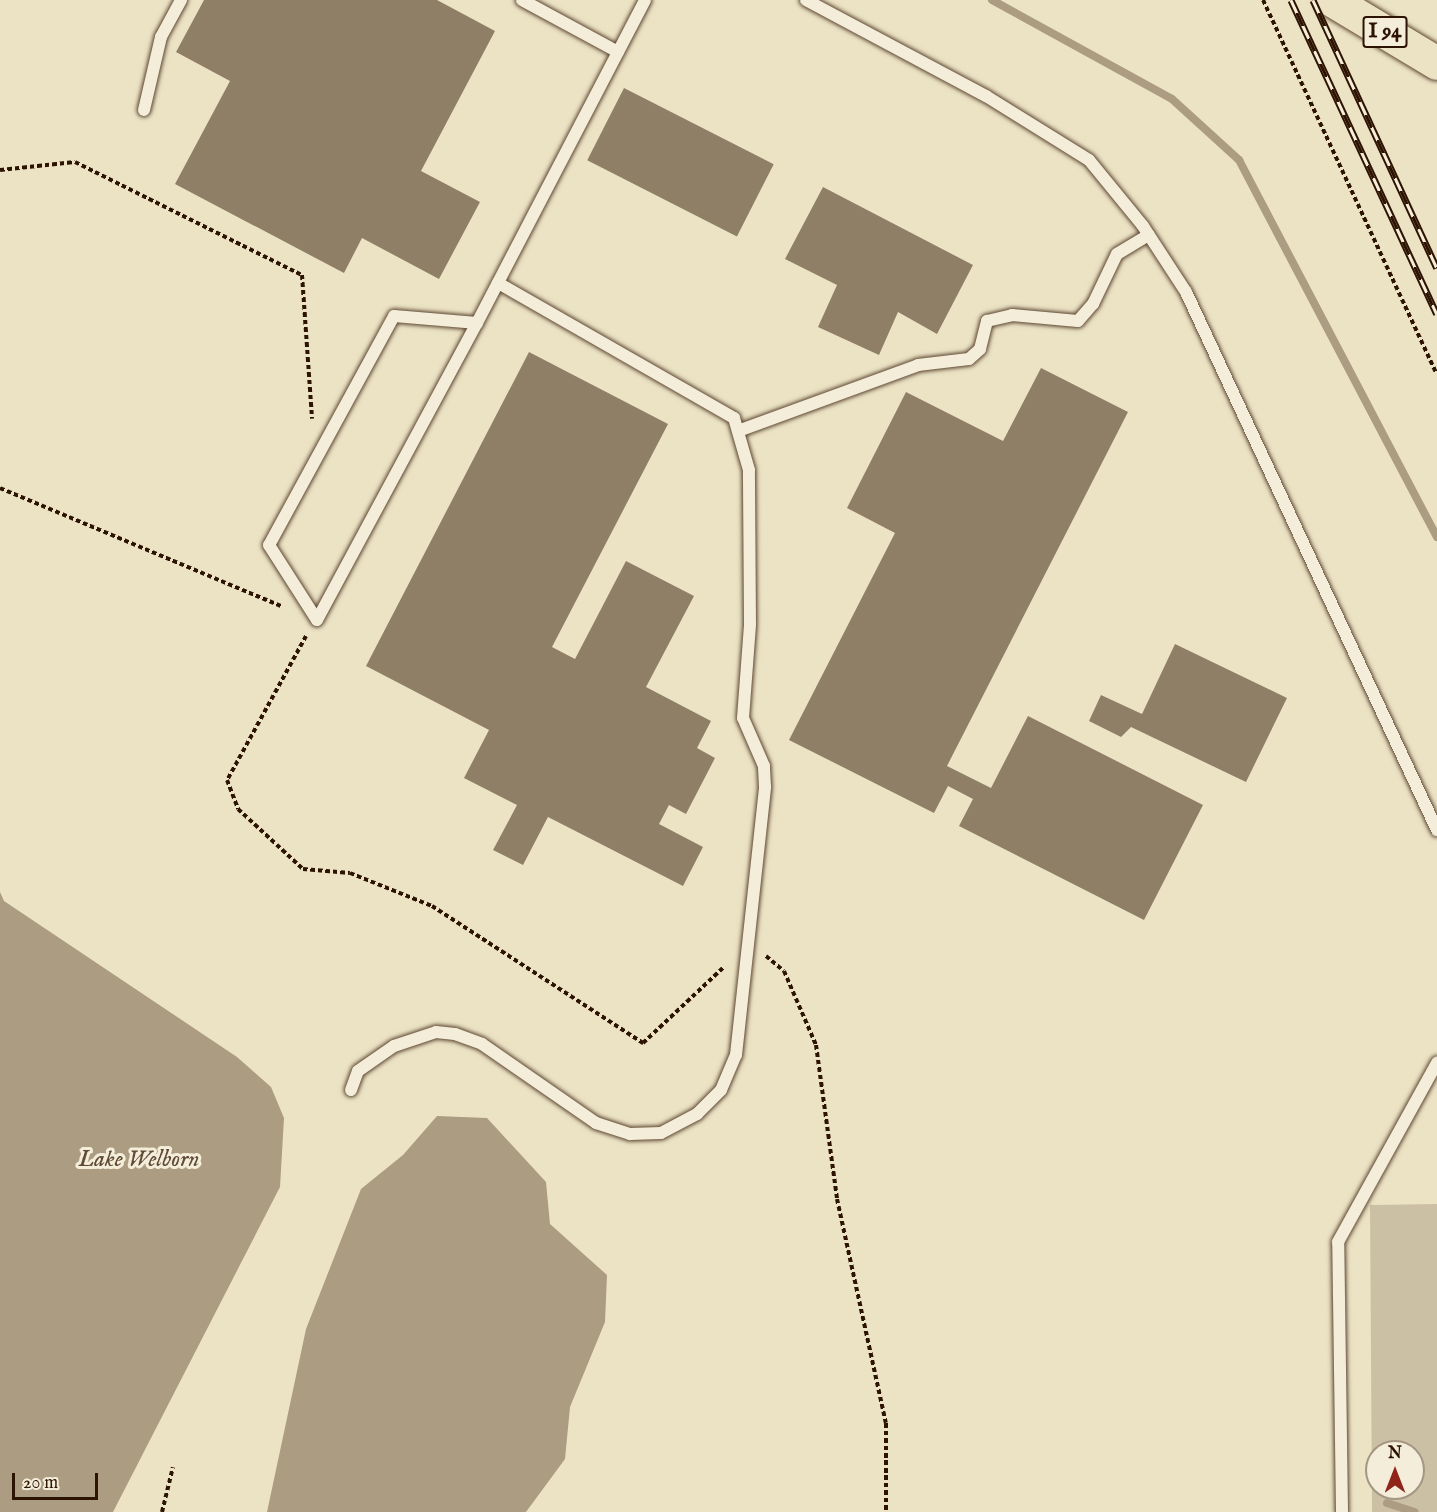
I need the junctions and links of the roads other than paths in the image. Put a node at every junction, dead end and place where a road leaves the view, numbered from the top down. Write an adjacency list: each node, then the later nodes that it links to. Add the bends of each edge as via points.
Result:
1 (181, 0): 8 (lane, via 161,37)
2 (522, 0): 6 (lane)
3 (645, 0): 6 (lane)
4 (806, 0): 9 (lane, via 986,96 1089,159)
5 (1332, 0): 7 (highway, I 94)
6 (618, 52): 10 (lane)
7 (1437, 63)
8 (144, 110)
9 (1149, 235): 12 (lane, via 1117,254 1093,304 1078,321 1012,315 987,321 980,349 969,359 918,365); 13 (lane, via 1185,292)
10 (498, 283): 11 (lane); 12 (lane, via 734,418)
11 (477, 323): 11 (lane, via 394,316 269,545 317,620)
12 (738, 431): 15 (lane, via 749,470 750,624 743,718 764,766 765,788 736,1055 721,1090 698,1114 661,1133 630,1134 596,1123 482,1044 436,1032 394,1046 358,1071)
13 (1437, 830)
14 (1437, 1063): 16 (lane, via 1338,1242)
15 (351, 1090)
16 (1342, 1512)

